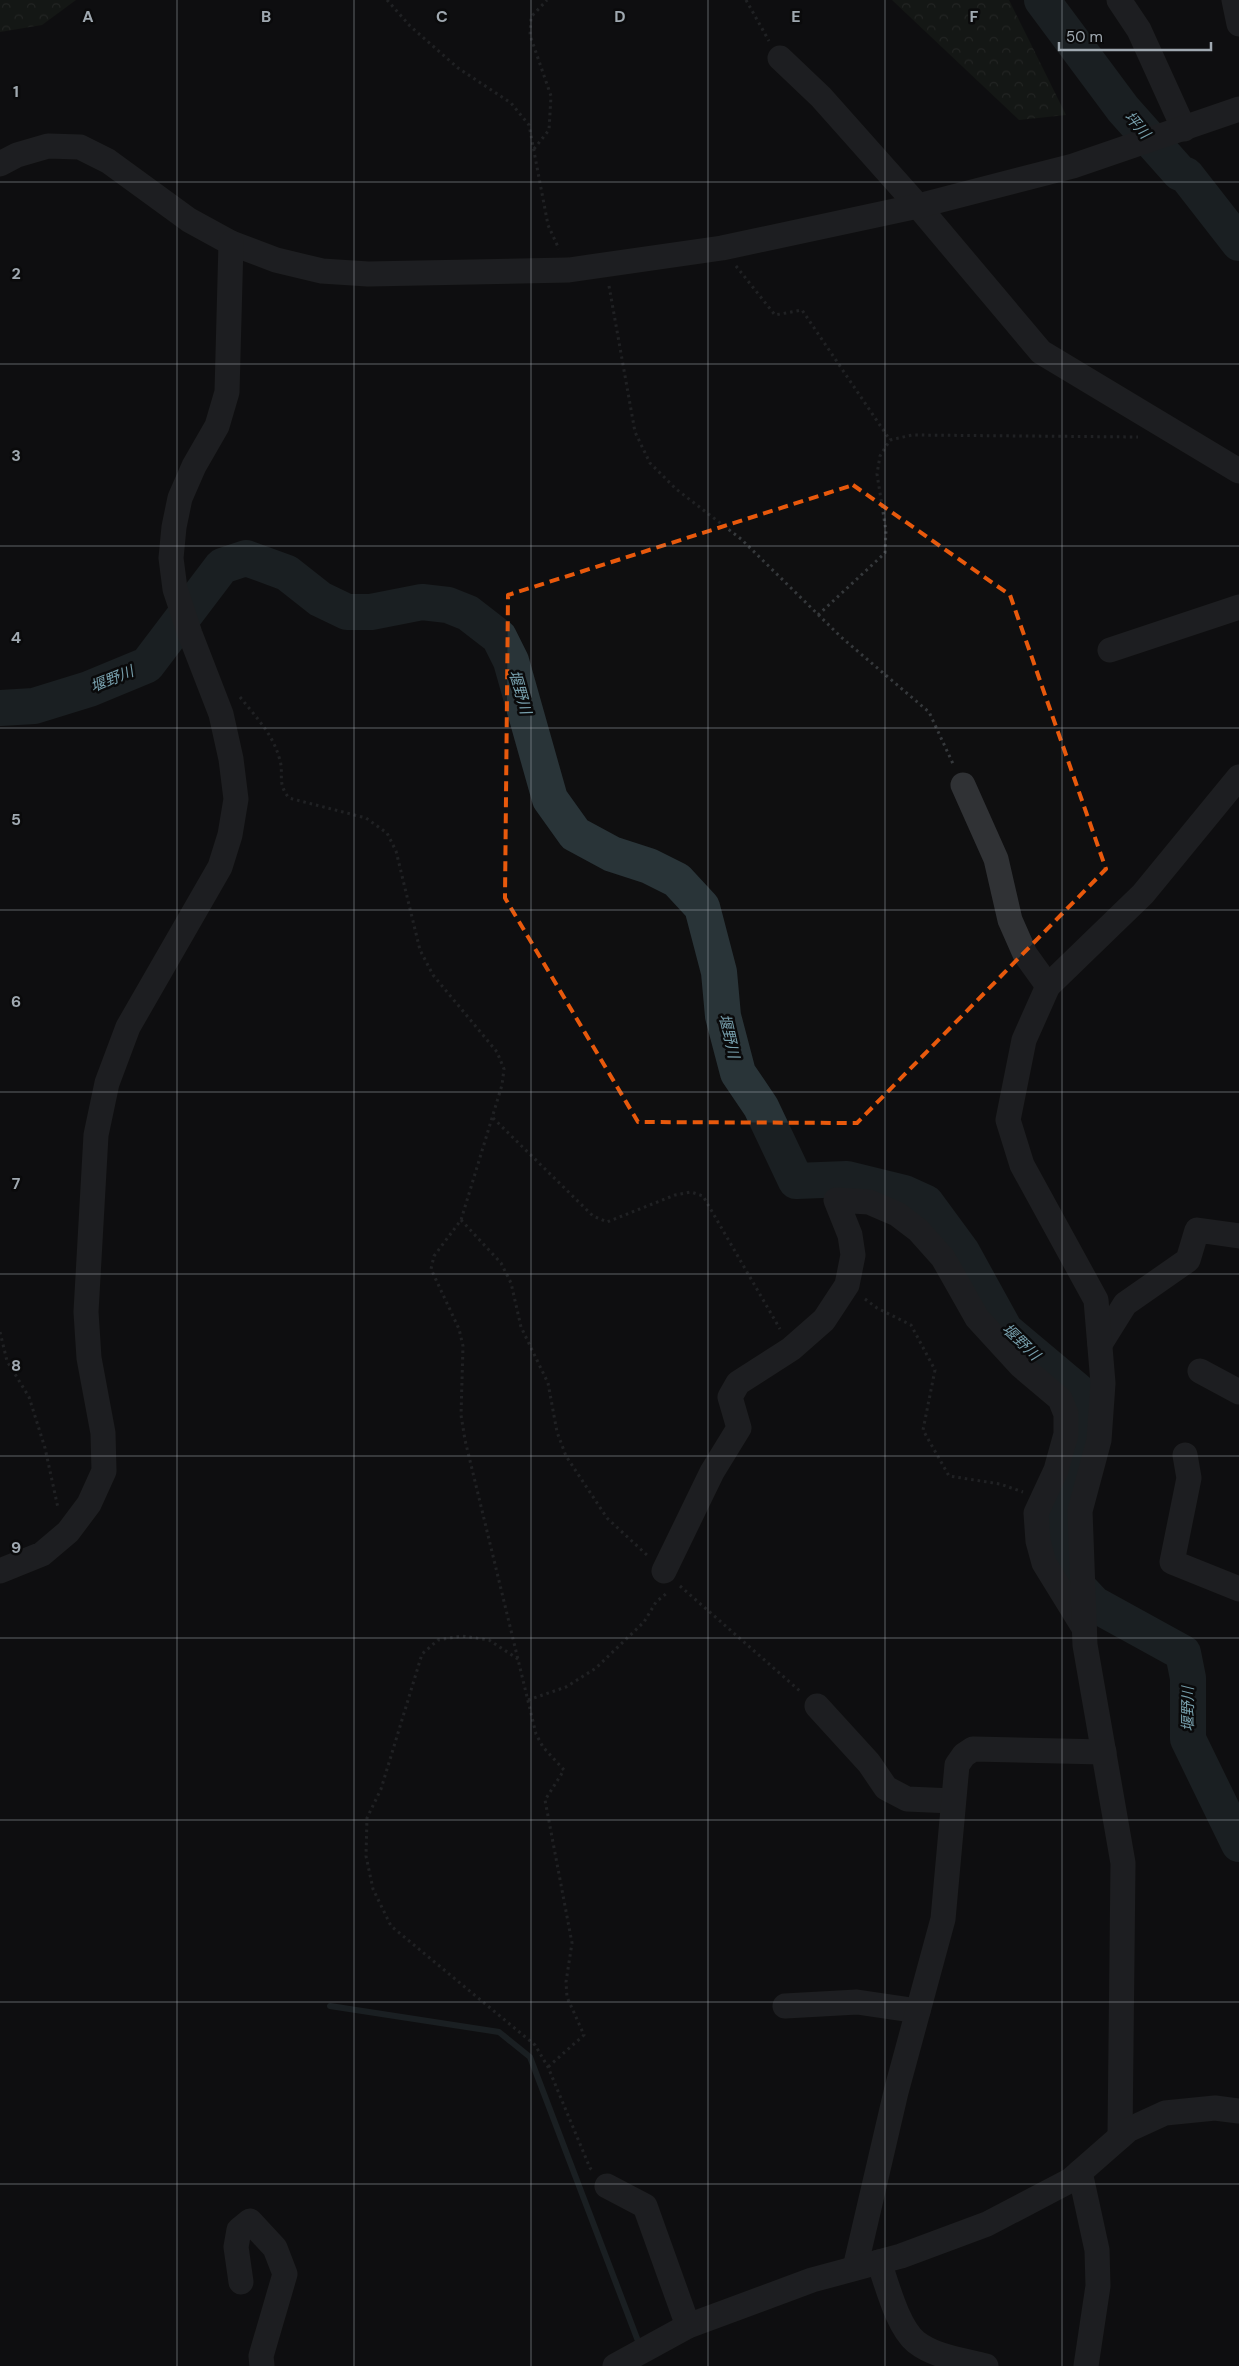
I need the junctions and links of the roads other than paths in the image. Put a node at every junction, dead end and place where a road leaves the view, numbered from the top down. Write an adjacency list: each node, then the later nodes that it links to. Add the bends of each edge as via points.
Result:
1 (1119, 0): 6 (street, via 1139,30)
2 (1234, 0): 3 (street)
3 (1239, 24)
4 (780, 58): 8 (street, via 821,97)
5 (1239, 109): 6 (street)
6 (1184, 128): 8 (street, via 1073,166)
7 (0, 164): 9 (street, via 48,146 80,146 108,161 189,220)
8 (918, 206): 9 (street, via 722,248 569,270 340,272 276,260); 10 (street, via 1041,352)
9 (230, 243): 23 (street, via 227,392 217,426 180,498 171,558 176,589 221,714 231,759 236,799 230,835 220,867 128,1027 107,1083 96,1135 86,1312 89,1358 104,1433 104,1471 89,1504 68,1532 42,1554)
10 (1239, 471)
11 (1239, 607): 12 (street)
12 (1110, 650)
13 (1239, 776): 15 (street, via 1142,894)
14 (963, 785): 15 (street, via 996,859 1010,920 1025,954)
15 (1048, 986): 17 (street, via 1024,1040 1008,1120 1022,1165 1096,1300)
16 (1239, 1236): 17 (street, via 1198,1230 1188,1260 1125,1304)
17 (1100, 1344): 21 (street, via 1099,1440)
18 (1200, 1371): 19 (street)
19 (1239, 1392)
20 (1185, 1455): 25 (street, via 1189,1478 1172,1562)
21 (1083, 1487): 22 (street); 26 (street, via 1080,1511)
22 (1041, 1507): 24 (street, via 1066,1434 1066,1414 1060,1398 1021,1366 977,1318 943,1258 918,1230 897,1214 869,1202 836,1200 850,1234 853,1255 847,1284 824,1320 791,1349 738,1383 730,1397 739,1428 712,1472); 26 (street, via 1038,1541 1044,1563)
23 (0, 1571)
24 (673, 1579)
25 (1239, 1589)
26 (1084, 1624): 28 (street, via 1084,1645)
27 (817, 1706): 29 (street, via 869,1763 886,1788 907,1799)
28 (1104, 1752): 29 (street, via 973,1749 956,1765); 33 (street, via 1123,1863)
29 (954, 1801): 31 (street, via 943,1919)
30 (785, 2006): 31 (street, via 857,2002)
31 (918, 2011): 37 (street)
32 (1239, 2111): 33 (street, via 1215,2108 1165,2113)
33 (1120, 2137): 34 (street)
34 (1080, 2172): 36 (street, via 1071,2180 987,2224); 43 (street, via 1097,2250 1098,2286)
35 (608, 2186): 39 (street, via 645,2206)
36 (879, 2262): 37 (street); 42 (street, via 900,2318 915,2341 935,2353)
37 (855, 2268): 39 (street, via 812,2280)
38 (242, 2282): 40 (street, via 236,2247 239,2230 250,2221 275,2248 286,2274 261,2356)
39 (688, 2326): 41 (street)
40 (262, 2366)
41 (615, 2366)
42 (986, 2366)
43 (1086, 2366)

